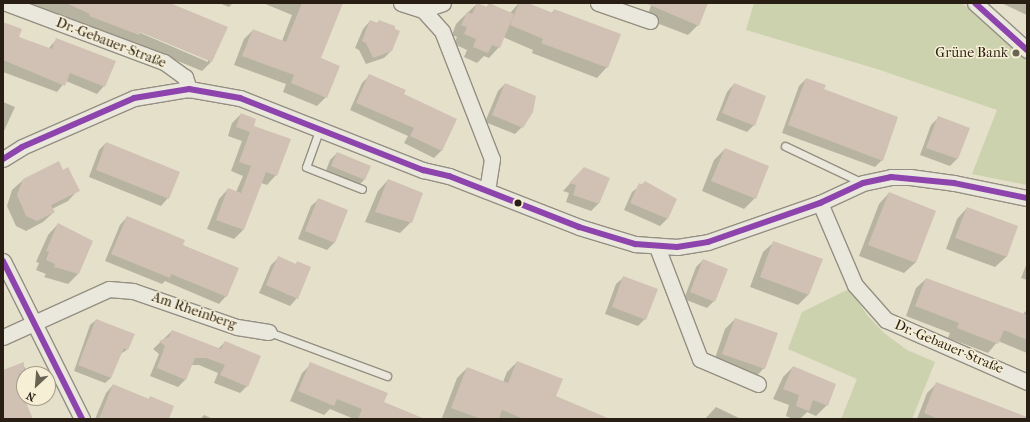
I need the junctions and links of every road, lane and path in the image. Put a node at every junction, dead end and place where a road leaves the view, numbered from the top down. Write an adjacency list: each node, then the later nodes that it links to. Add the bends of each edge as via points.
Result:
1 (6, 3): 9 (street, Dr.-Gebauer-Straße, via 164,62 185,77)
2 (401, 3): 6 (street)
3 (443, 3): 6 (street)
4 (598, 3): 7 (street)
5 (975, 3): 8 (street)
6 (423, 10): 15 (street, via 442,31 492,159)
7 (650, 21)
8 (1027, 50)
9 (189, 88): 10 (street, via 240,98); 12 (street, via 134,98 22,147)
10 (320, 128): 14 (lane, via 306,167); 15 (street, via 423,170 449,176)
11 (785, 146): 13 (lane)
12 (3, 160)
13 (863, 183): 16 (street, via 910,177); 17 (street)
14 (362, 189)
15 (487, 191): 18 (street, via 586,230 635,244)
16 (1027, 198)
17 (820, 202): 18 (street, via 708,242); 24 (street, Dr.-Gebauer-Straße, via 855,286 886,320)
18 (657, 247): 25 (street, via 700,359)
19 (3, 261): 20 (street)
20 (33, 324): 21 (street, Am Rheinberg, via 110,289 133,291 237,327); 22 (street, Am Rheinberg); 26 (street)
21 (269, 332): 23 (lane, Am Rheinberg)
22 (3, 337)
23 (386, 376)
24 (1027, 382)
25 (758, 384)
26 (82, 419)

